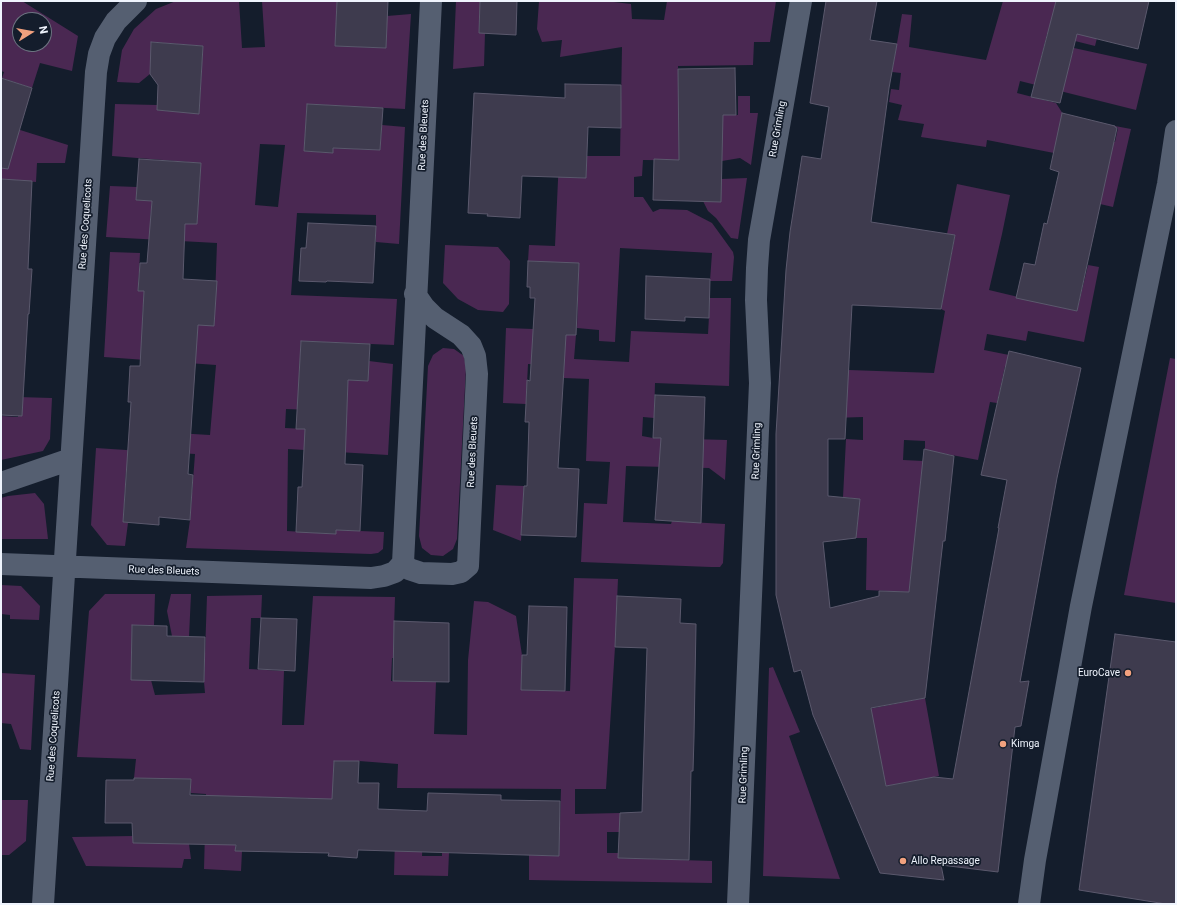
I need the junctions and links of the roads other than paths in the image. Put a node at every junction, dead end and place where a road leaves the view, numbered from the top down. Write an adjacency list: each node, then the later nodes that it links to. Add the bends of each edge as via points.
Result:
1 (136, 1): 8 (street, Rue des Coquelicots, via 116,21 105,38 96,72)
2 (431, 1): 7 (street, Rue des Bleuets)
3 (800, 1): 14 (street, Rue Grimling, via 759,240 757,268 760,383)
4 (1176, 131): 6 (street)
5 (1176, 162): 6 (street)
6 (1168, 184): 15 (street, via 1080,613)
7 (415, 294): 10 (street, Rue des Bleuets); 10 (street, Rue des Bleuets, via 435,318 461,335 471,346 477,374 468,566 461,572 452,574 420,573 409,569)
8 (71, 459): 9 (street); 12 (street, Rue des Coquelicots)
9 (1, 483)
10 (403, 563): 12 (street, Rue des Bleuets, via 395,572 370,578)
11 (1, 564): 12 (street)
12 (64, 567): 13 (street, Rue des Coquelicots)
13 (43, 904)
14 (738, 904)
15 (1029, 904)

